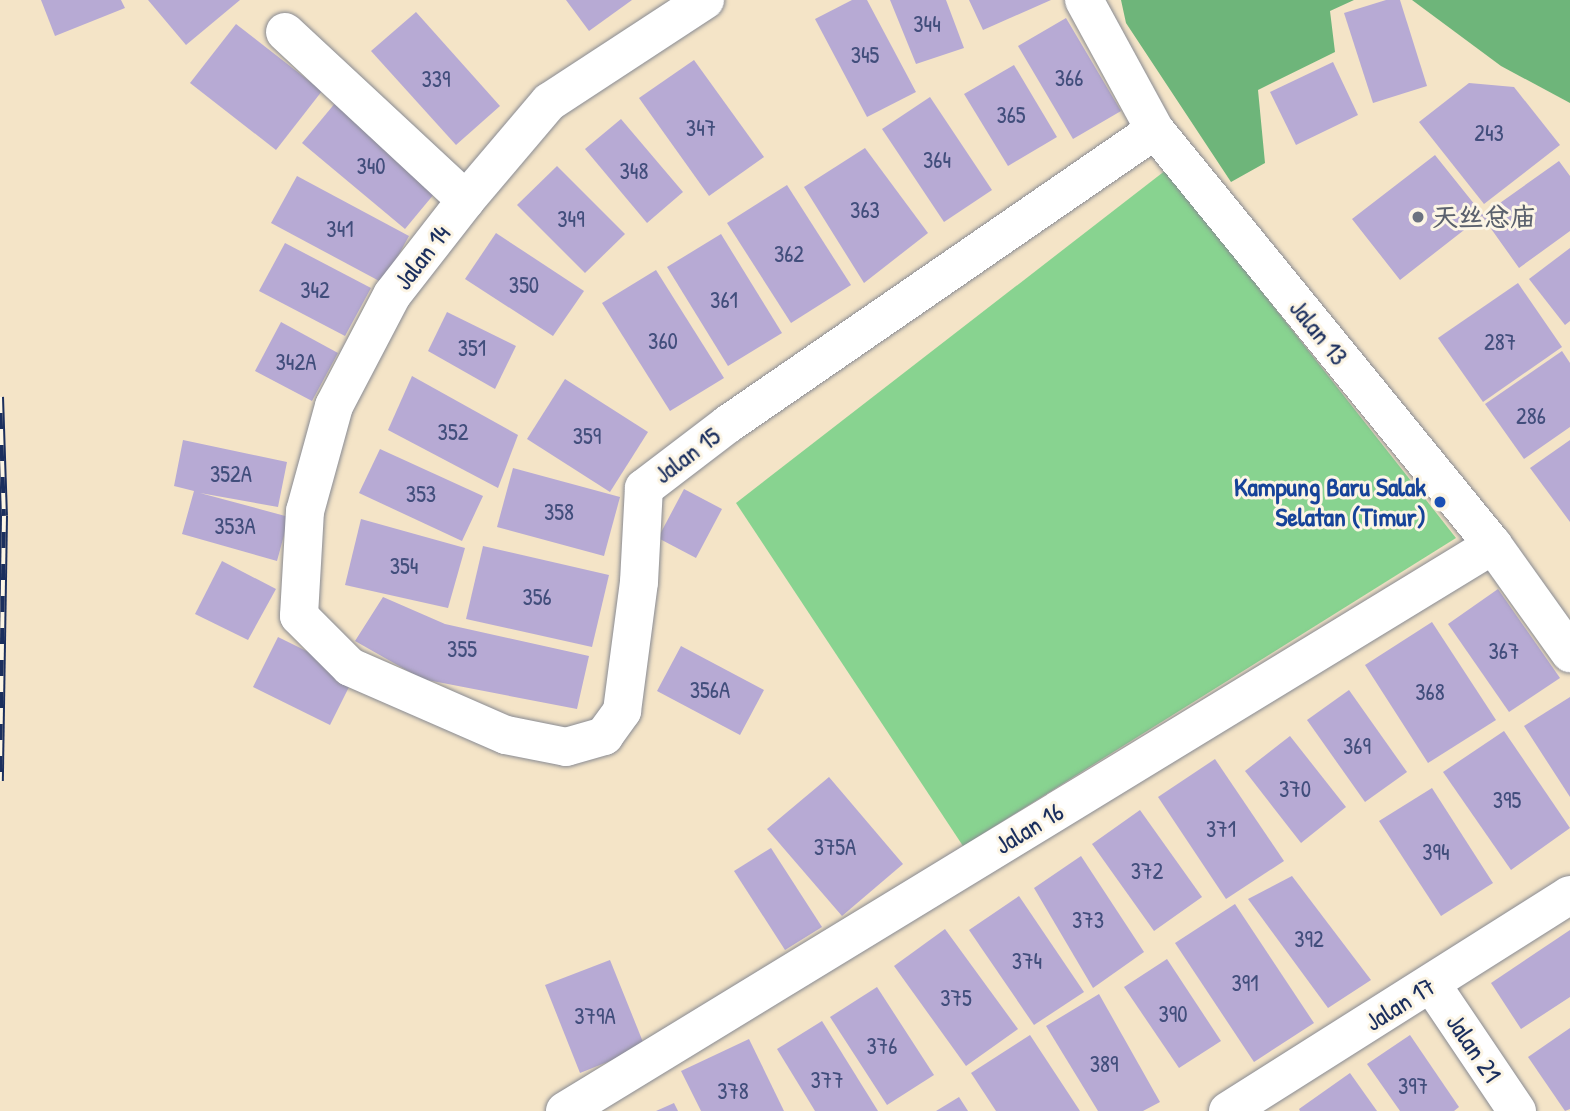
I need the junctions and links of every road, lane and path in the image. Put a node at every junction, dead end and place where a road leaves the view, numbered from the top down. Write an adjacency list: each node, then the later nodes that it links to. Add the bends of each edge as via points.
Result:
1 (705, 0): 5 (street, Jalan 14, via 549,102)
2 (1084, 0): 4 (street, Jalan 13)
3 (285, 32): 5 (street)
4 (1155, 130): 6 (street, Jalan 13); 7 (street, Jalan 15, via 728,424 644,488 639,582 622,711 604,736 566,747 506,735 350,667)
5 (466, 200): 7 (street, Jalan 14, via 392,295 334,407 305,511)
6 (1493, 545): 8 (street, Jalan 13); 11 (street, Jalan 16)
7 (299, 616)
8 (1570, 653)
9 (1570, 895): 10 (street, Jalan 17)
10 (1432, 985): 12 (street, Jalan 17); 13 (street, Jalan 21)
11 (565, 1111)
12 (1228, 1111)
13 (1517, 1111)

